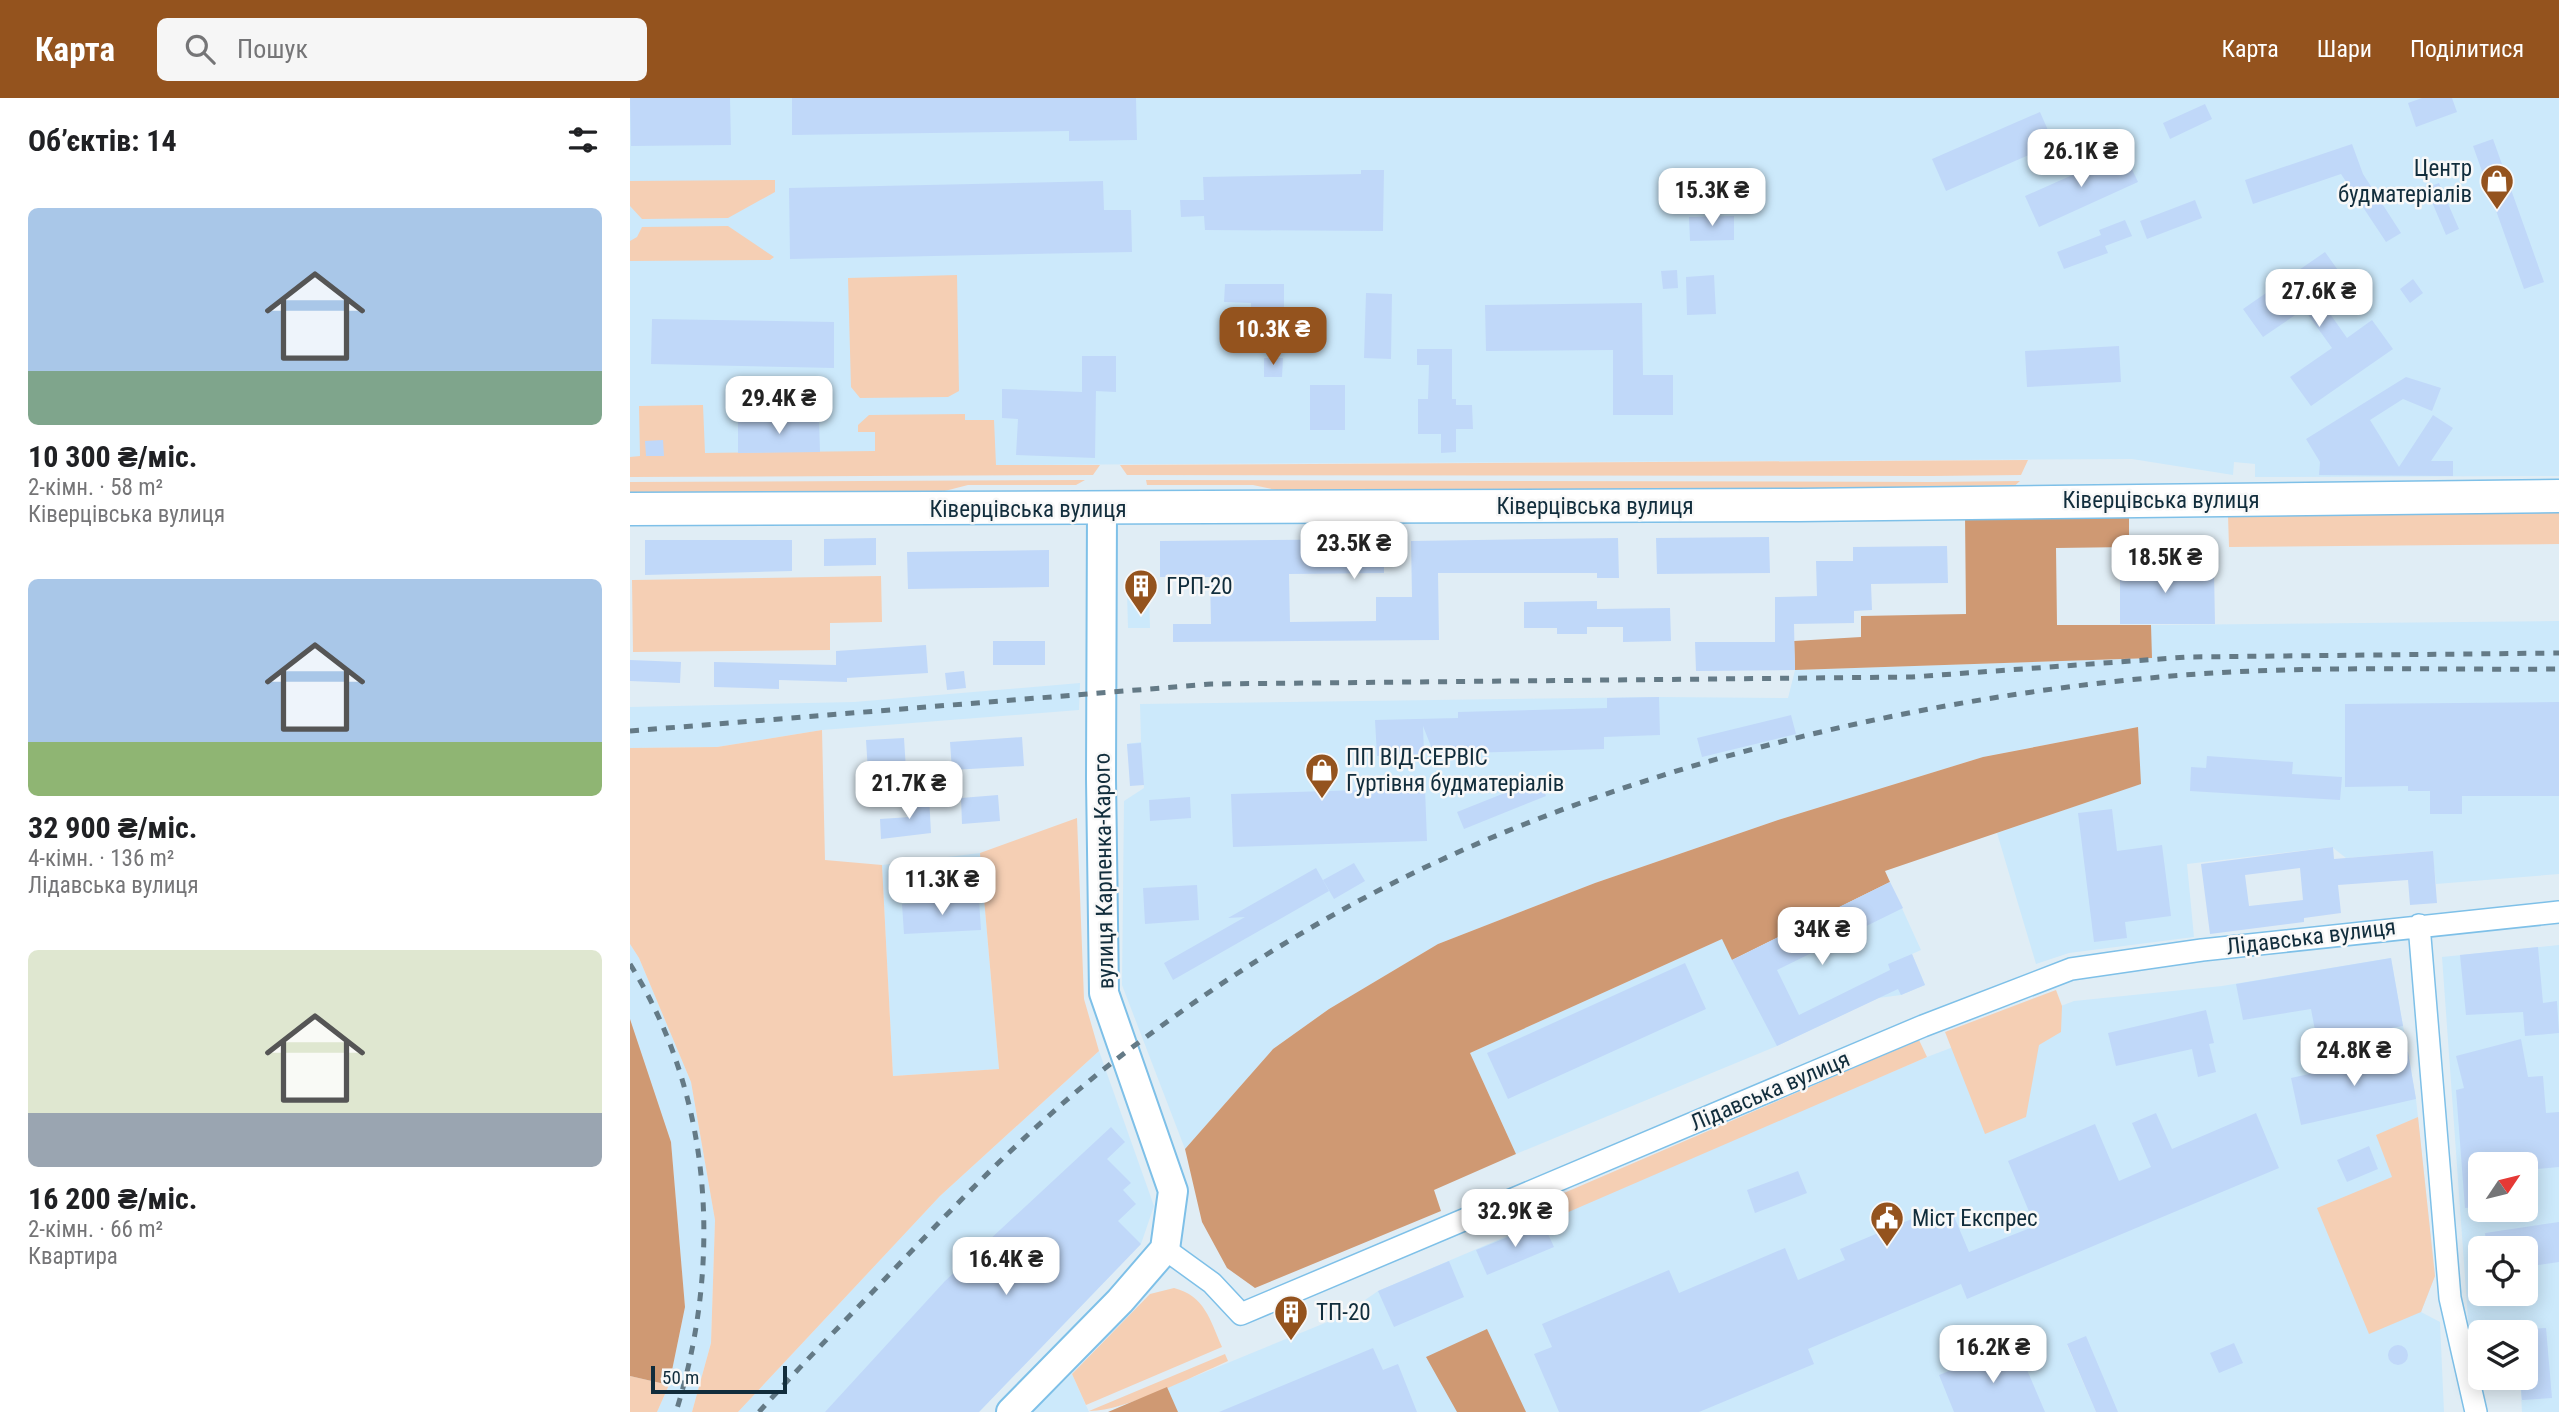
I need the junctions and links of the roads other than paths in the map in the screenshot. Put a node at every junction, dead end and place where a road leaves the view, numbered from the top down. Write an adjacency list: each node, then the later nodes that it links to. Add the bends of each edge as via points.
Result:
1 (2559, 496): 3 (main road, Ківерцівська вулиця)
2 (630, 509): 3 (main road, Ківерцівська вулиця)
3 (1102, 509): 6 (main road, вулиця Карпенка-Карого, via 1104,993 1172,1191)
4 (2559, 912): 5 (street, Лідавська вулиця)
5 (2418, 925): 6 (street, Лідавська вулиця, via 2071,968 1913,1030 1241,1314 1212,1283); 8 (street, Лідавська вулиця, via 2450,1298)
6 (1165, 1249): 7 (main road)
7 (1011, 1412)
8 (2476, 1412)

